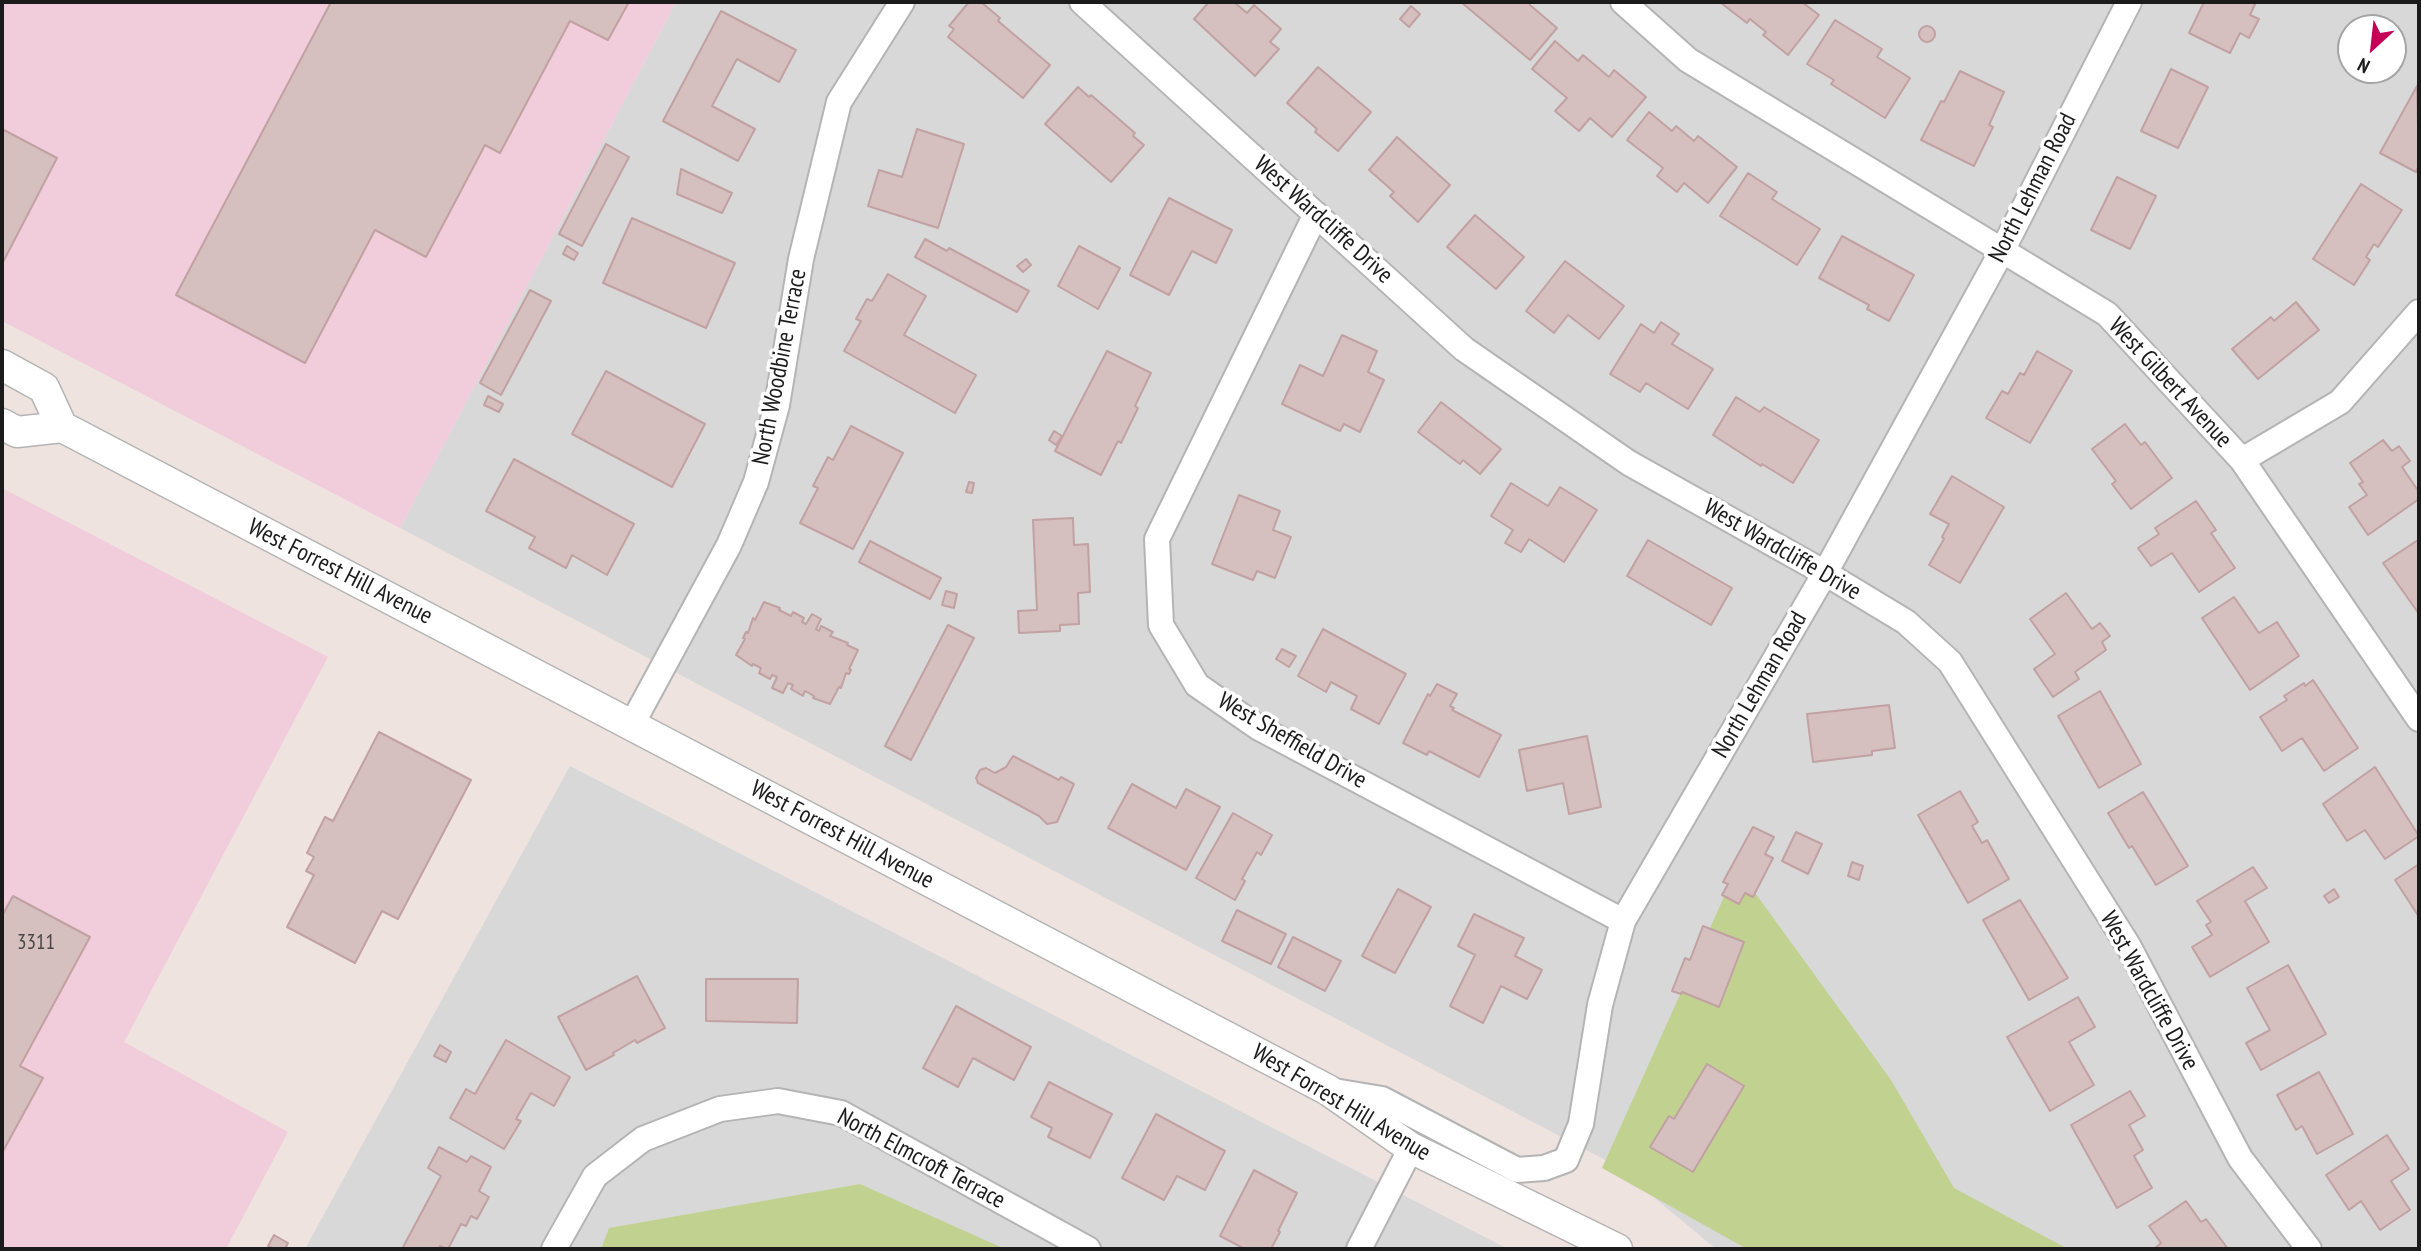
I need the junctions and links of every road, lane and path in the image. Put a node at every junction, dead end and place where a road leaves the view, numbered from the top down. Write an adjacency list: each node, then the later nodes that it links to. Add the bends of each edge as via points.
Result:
1 (902, 2): 14 (street, North Woodbine Terrace, via 839,102 801,259 777,405 756,482 729,545)
2 (1082, 2): 5 (street, West Wardcliffe Drive)
3 (1623, 2): 6 (street, West Gilbert Avenue, via 1688,60)
4 (2129, 2): 6 (street, North Lehman Road)
5 (1316, 214): 12 (street, West Wardcliffe Drive, via 1464,349 1629,463); 15 (street, West Sheffield Drive, via 1157,539 1161,625 1197,685 1259,728)
6 (2001, 251): 11 (street, West Gilbert Avenue, via 2107,314); 12 (street, North Lehman Road)
7 (2419, 312): 11 (street, via 2340,402)
8 (2, 365): 10 (street, via 44,387)
9 (2, 424): 10 (street, via 17,432)
10 (62, 427): 14 (street, West Forrest Hill Avenue)
11 (2242, 460): 13 (street, West Gilbert Avenue)
12 (1825, 573): 15 (street, North Lehman Road); 22 (street, West Wardcliffe Drive, via 1906,622 1950,662 2129,947 2239,1158)
13 (2419, 719)
14 (632, 724): 16 (street, West Forrest Hill Avenue)
15 (1623, 921): 16 (street, North Lehman Road, via 1600,1005 1581,1124 1566,1160 1517,1170 1382,1099)
16 (1328, 1090): 17 (street, West Forrest Hill Avenue)
17 (1411, 1148): 20 (street); 21 (street, West Forrest Hill Avenue)
18 (554, 1249): 19 (street, North Elmcroft Terrace, via 595,1175 643,1139 720,1110 778,1101 841,1113)
19 (1088, 1249)
20 (1359, 1249)
21 (1617, 1249)
22 (2309, 1249)

